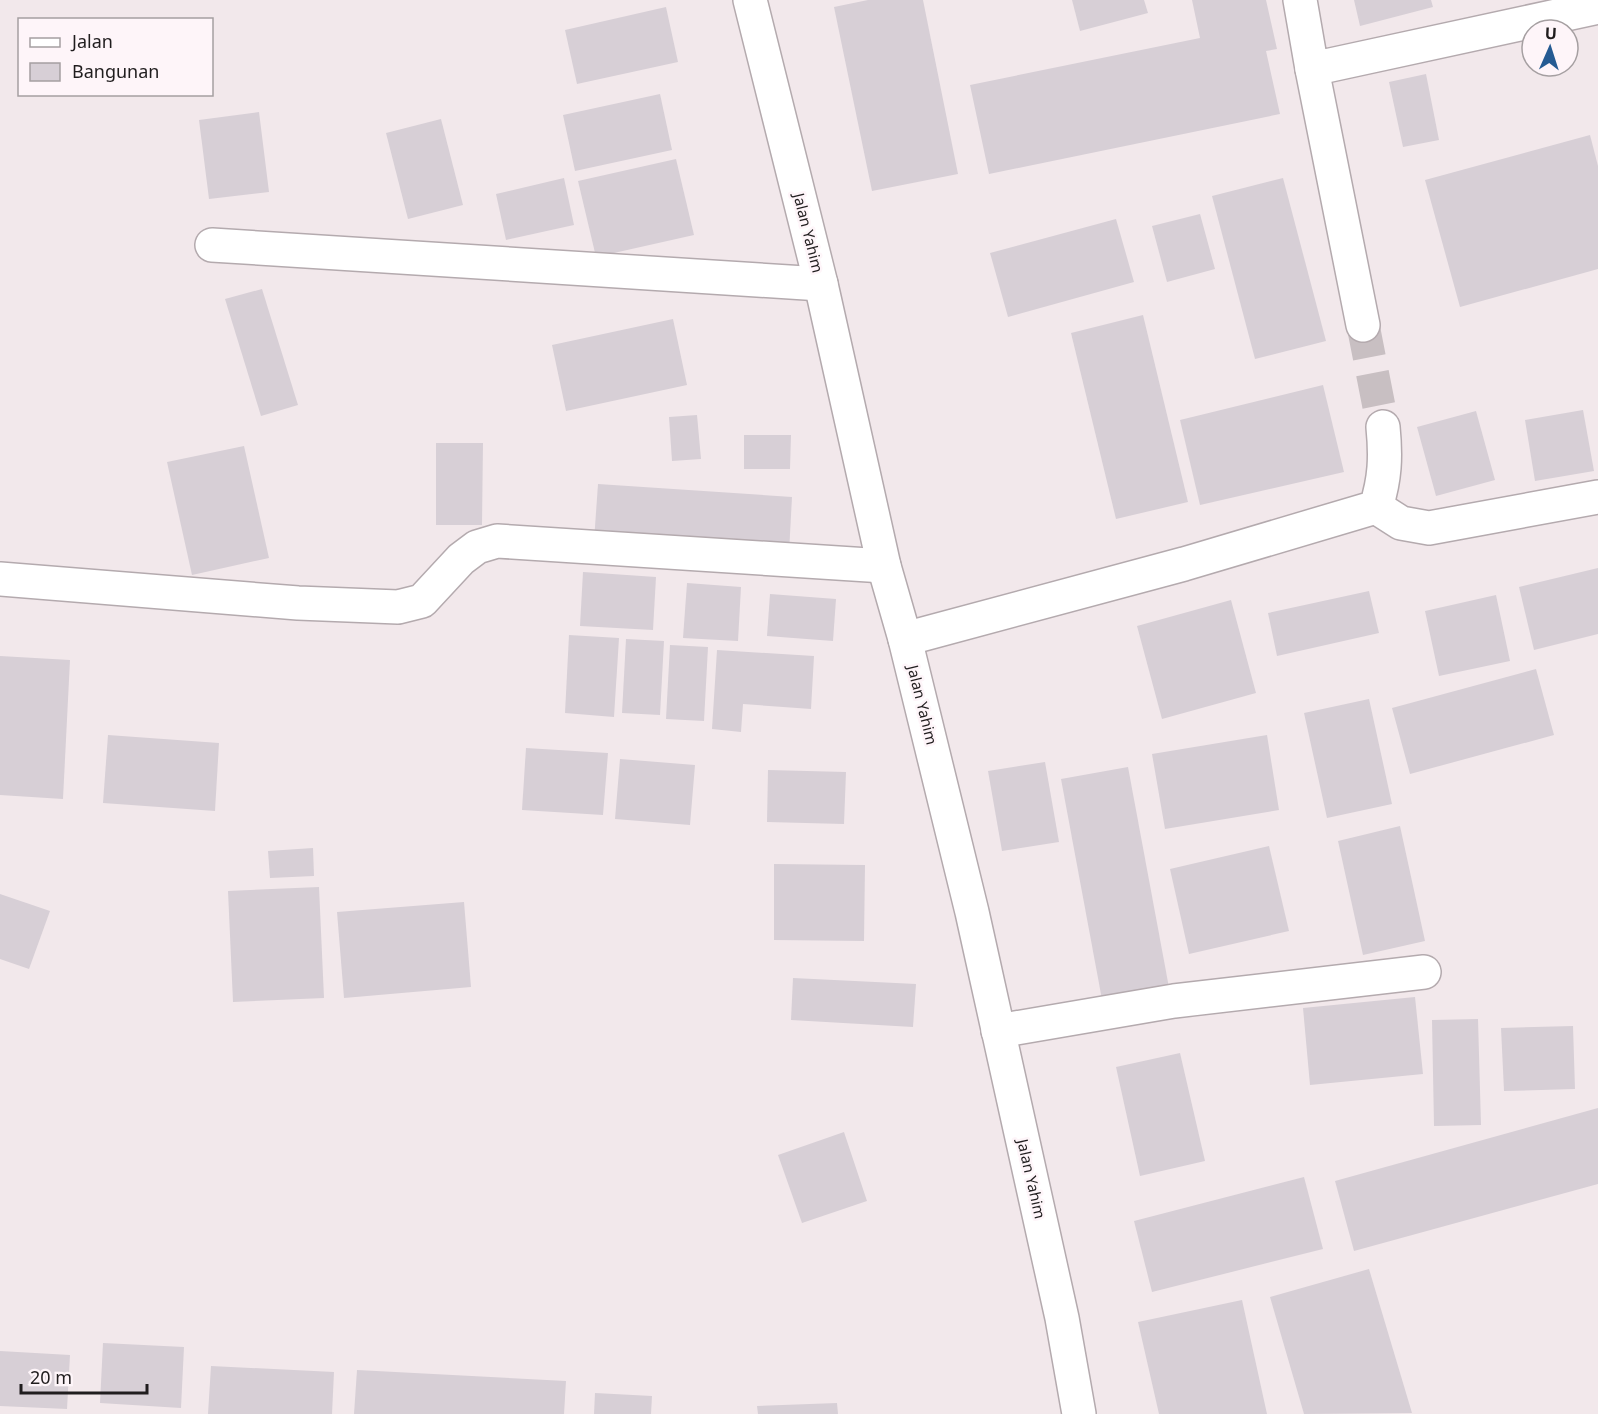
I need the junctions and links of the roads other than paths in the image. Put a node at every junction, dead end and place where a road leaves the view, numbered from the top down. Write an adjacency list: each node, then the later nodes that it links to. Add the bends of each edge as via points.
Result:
1 (750, 0): 6 (street, Jalan Yahim)
2 (1300, 0): 4 (street)
3 (1598, 7): 4 (street)
4 (1312, 69): 7 (street)
5 (212, 245): 6 (street)
6 (821, 284): 11 (street, Jalan Yahim)
7 (1363, 326)
8 (1383, 428): 10 (street, via 1386,459)
9 (1598, 497): 10 (street, via 1429,528 1401,523)
10 (1376, 507): 13 (street, via 1184,564)
11 (884, 566): 12 (street, via 497,541 477,547 460,559 422,601 398,607 298,603); 13 (street, Jalan Yahim)
12 (0, 579)
13 (905, 639): 15 (street, Jalan Yahim)
14 (1424, 972): 15 (street, via 1174,1001)
15 (998, 1031): 16 (street, Jalan Yahim)
16 (1080, 1414)

